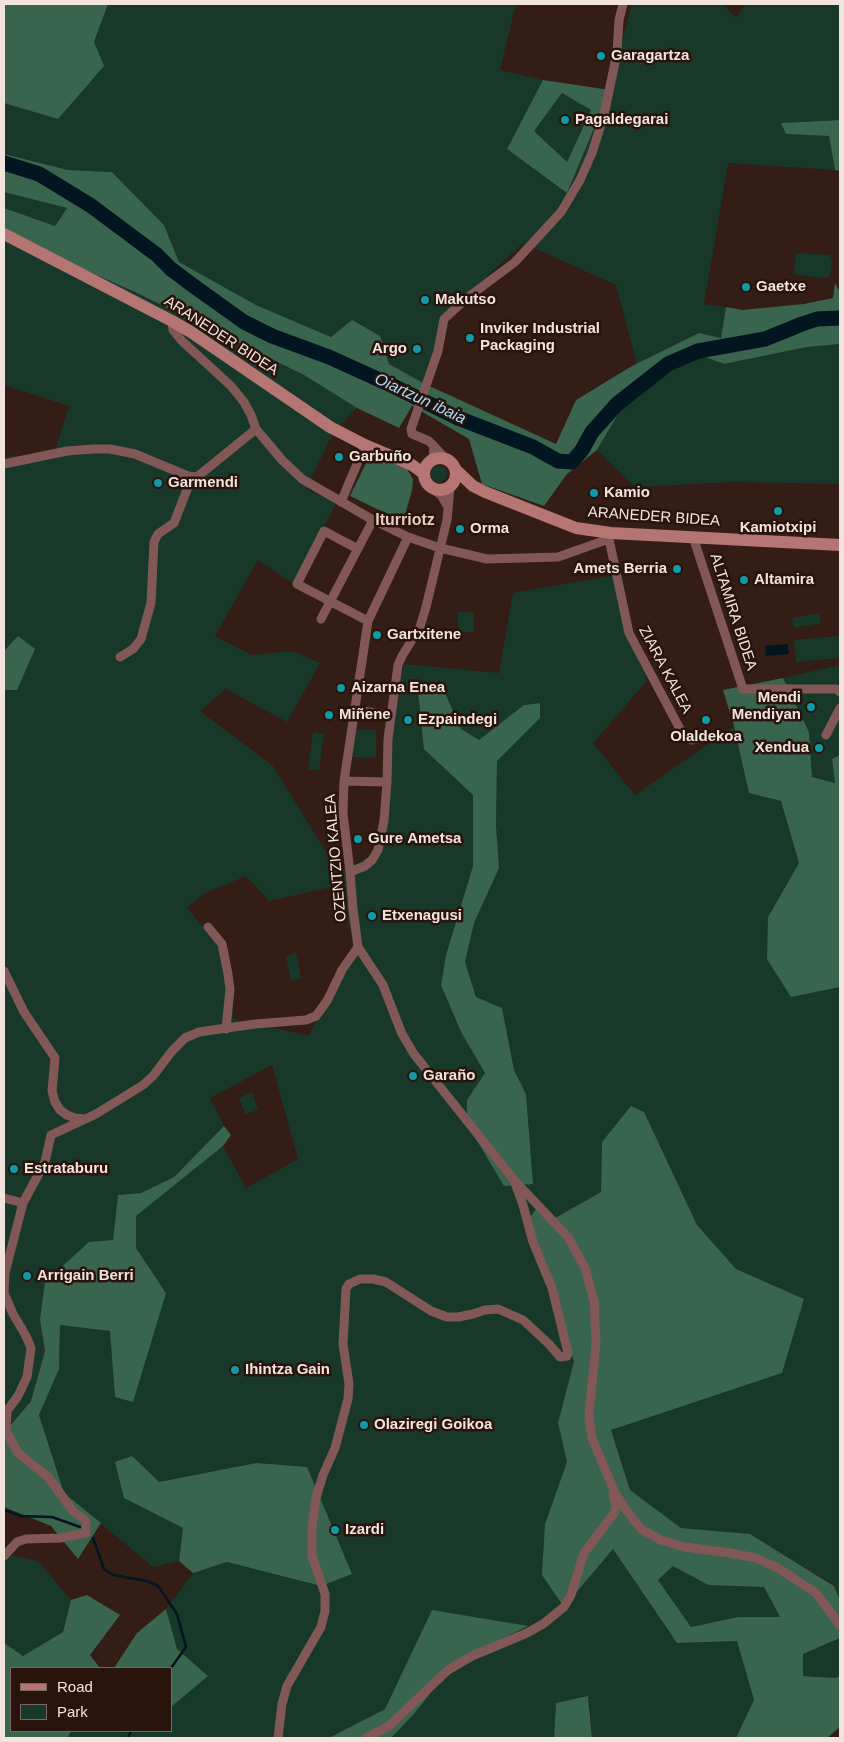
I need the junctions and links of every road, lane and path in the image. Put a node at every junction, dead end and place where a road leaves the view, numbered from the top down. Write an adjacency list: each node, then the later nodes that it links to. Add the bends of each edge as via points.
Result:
1 (624, 4): 6 (street, via 599,134 580,180 564,208 515,262 444,319 438,351 411,429 412,434)
2 (4, 234): 3 (street, ARANEDER BIDEA)
3 (172, 321): 4 (street, via 173,330 182,341 239,396); 5 (street, ARANEDER BIDEA, via 330,427)
4 (256, 429): 11 (street); 15 (street, via 302,479)
5 (365, 445): 9 (street, ARANEDER BIDEA, via 412,465); 15 (street)
6 (434, 446): 7 (street); 9 (street)
7 (446, 459): 9 (street, via 441,458); 10 (street)
8 (4, 464): 11 (street, via 67,451 110,449 135,454)
9 (428, 465): 14 (street, via 425,481)
10 (455, 469): 12 (street); 13 (street, ARANEDER BIDEA)
11 (197, 477): 27 (street, via 188,487 174,522 158,534 154,542 151,603 141,639)
12 (451, 486): 13 (street, ARANEDER BIDEA); 14 (street); 16 (street)
13 (473, 486): 18 (street, ARANEDER BIDEA, via 569,526)
14 (434, 490): 16 (street)
15 (341, 502): 17 (street)
16 (448, 508): 22 (street)
17 (373, 520): 19 (street); 23 (street)
18 (610, 536): 20 (street, ARANEDER BIDEA); 22 (street, via 558,557 531,559 486,559); 33 (street, ZIARA KALEA, via 629,633 680,729 691,740)
19 (408, 537): 22 (street); 26 (street, OZENTZIO KALEA)
20 (694, 537): 21 (street, ARANEDER BIDEA); 28 (street, ALTAMIRA BIDEA, via 743,689 836,689)
21 (840, 545)
22 (440, 548): 31 (street, via 420,627 398,665)
23 (358, 549): 24 (street); 24 (street, via 324,531 297,584)
24 (331, 601): 25 (street); 26 (street)
25 (321, 620)
26 (368, 621): 30 (street, OZENTZIO KALEA)
27 (120, 657)
28 (840, 692)
29 (840, 708): 32 (street)
30 (355, 710): 31 (street); 34 (street, OZENTZIO KALEA)
31 (391, 715): 35 (street)
32 (826, 735)
33 (699, 736)
34 (344, 782): 35 (street); 36 (street, OZENTZIO KALEA, via 343,813)
35 (387, 782): 36 (street, via 378,850 365,866)
36 (350, 872): 38 (street, OZENTZIO KALEA)
37 (208, 928): 40 (street, via 222,944 228,974)
38 (358, 947): 40 (street, via 316,1016 306,1020); 42 (street, via 383,985 402,1034 414,1054)
39 (4, 971): 41 (street, via 24,1012 55,1058 52,1091 55,1102 67,1115)
40 (226, 1029): 41 (street, via 199,1032 185,1038 153,1076)
41 (85, 1119): 44 (street, via 50,1135 46,1162)
42 (514, 1180): 45 (street, via 568,1238 585,1268 594,1301 596,1343 589,1415 592,1438); 48 (street, via 533,1242 552,1288 567,1356 560,1357 523,1320 498,1309 447,1316 431,1311 386,1282 360,1279 349,1284 343,1344 348,1399 335,1448 316,1498 312,1527 312,1556 325,1594 325,1610 321,1627 287,1686)
43 (4, 1198): 44 (street)
44 (23, 1203): 46 (street, via 5,1273 4,1293 31,1348 30,1362 24,1383 7,1411 6,1431 18,1452 48,1477 73,1511 86,1521 86,1534 26,1539 18,1542)
45 (611, 1482): 47 (street, via 641,1529 661,1540 685,1547 730,1552 756,1558 778,1568 816,1593); 49 (street, via 615,1512 584,1553 564,1607 527,1633 453,1667 389,1726)
46 (4, 1556)
47 (840, 1625)
48 (278, 1738)
49 (366, 1738)

